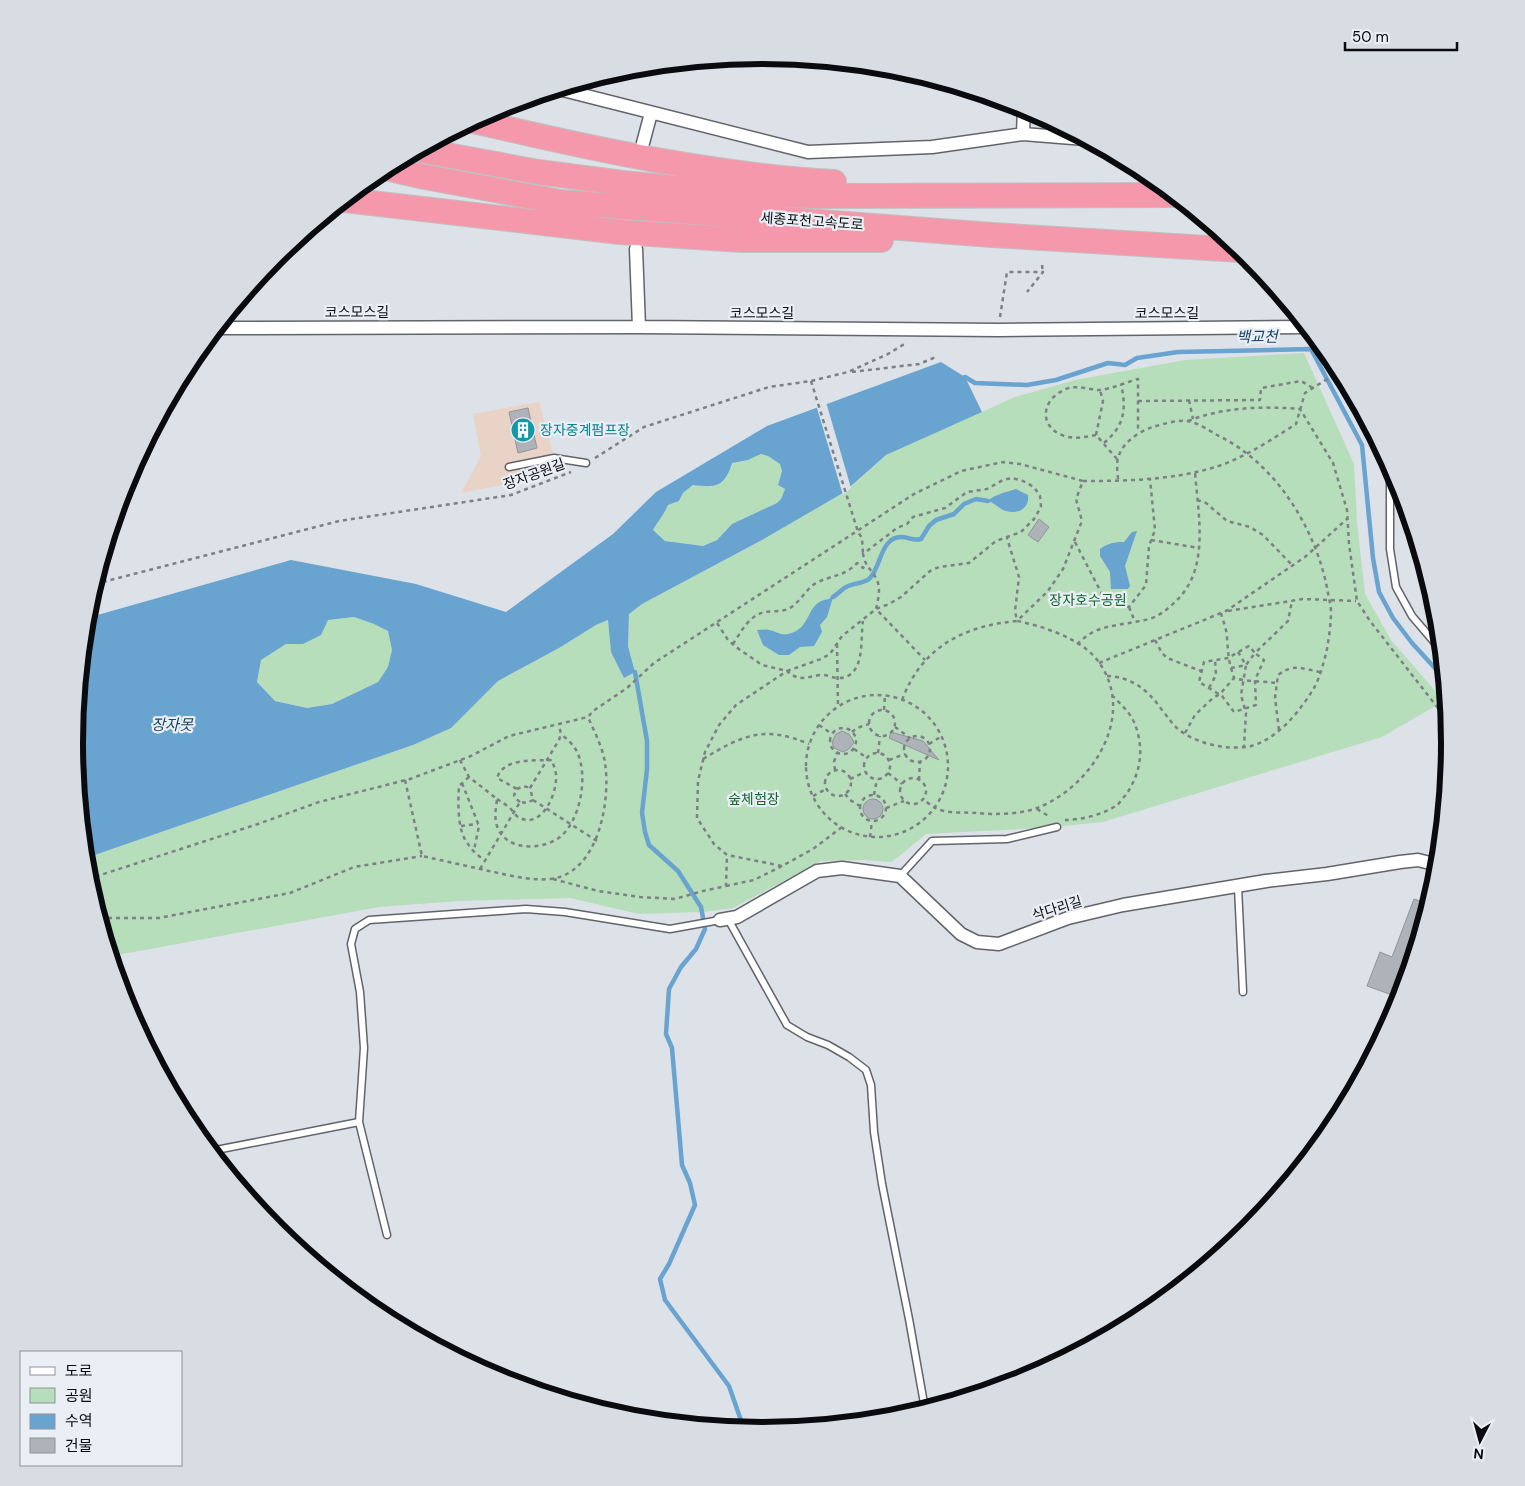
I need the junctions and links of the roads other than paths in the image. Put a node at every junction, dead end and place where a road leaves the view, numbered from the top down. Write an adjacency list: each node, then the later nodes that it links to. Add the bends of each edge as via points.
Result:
1 (570, 92): 2 (street)
2 (651, 113): 5 (street, via 808,152 932,147); 7 (street)
3 (1024, 116): 5 (street)
4 (485, 123): 11 (highway, via 595,149 724,170 823,181 949,188)
5 (1023, 134): 6 (street)
6 (1070, 138)
7 (643, 143)
8 (429, 152): 11 (highway, 세종포천고속도로, via 538,172 726,193)
9 (397, 171): 13 (highway, 세종포천고속도로, via 560,202)
10 (1164, 195): 11 (highway, 세종포천고속도로)
11 (997, 196)
12 (353, 201): 13 (highway, via 620,232 723,238 868,241)
13 (992, 235): 15 (highway, 세종포천고속도로)
14 (636, 248): 16 (street)
15 (1228, 249)
16 (639, 327): 17 (street, 코스모스길); 18 (street, 코스모스길)
17 (1299, 327)
18 (225, 328)
19 (586, 463): 20 (lane, via 554,458)
20 (509, 467)
21 (1390, 483): 22 (lane, via 1390,548 1396,587 1412,616)
22 (1434, 642)
23 (1058, 827): 25 (lane, via 1008,839 932,840)
24 (1431, 863): 26 (street, 삭다리길, via 1418,860 1400,862)
25 (900, 876): 26 (street, 삭다리길, via 961,934 977,942 999,944 1068,918); 27 (street, via 842,868 817,871 737,917)
26 (1238, 887): 28 (lane)
27 (724, 919): 29 (lane, via 670,929 526,909 369,920 355,929 351,944 360,992 364,1048); 32 (lane, via 787,1025 828,1045 866,1070 871,1085 882,1184)
28 (1244, 992)
29 (359, 1122): 30 (lane); 31 (lane)
30 (219, 1149)
31 (387, 1235)
32 (924, 1402)

